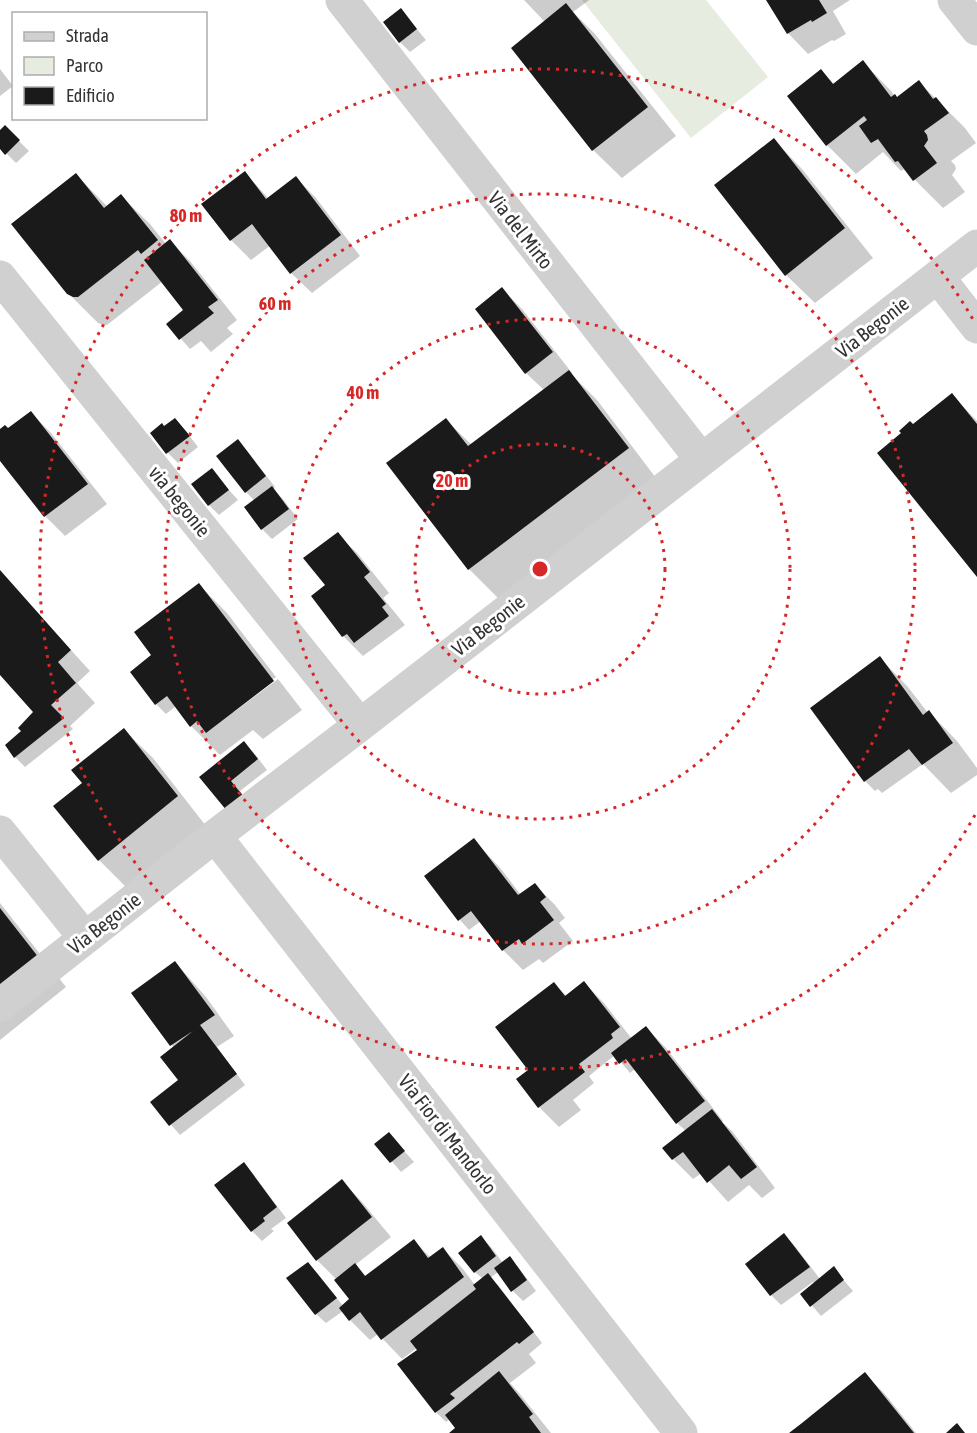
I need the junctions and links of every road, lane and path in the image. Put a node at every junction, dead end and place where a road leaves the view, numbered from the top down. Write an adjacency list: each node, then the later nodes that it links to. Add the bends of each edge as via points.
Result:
1 (342, 0): 8 (street, Via del Mirto)
2 (954, 0): 3 (street)
3 (977, 29)
4 (977, 246): 6 (street, Via Begonie)
5 (0, 277): 9 (street, via begonie)
6 (938, 277): 7 (street); 8 (street, Via Begonie)
7 (977, 327)
8 (701, 459): 9 (street, Via Begonie)
9 (360, 725): 11 (street, Via Begonie)
10 (0, 832): 12 (street)
11 (215, 836): 12 (street, Via Begonie); 14 (street, Via Fior di Mandorlo)
12 (85, 938): 13 (street, Via Begonie)
13 (0, 1005)
14 (681, 1433)

